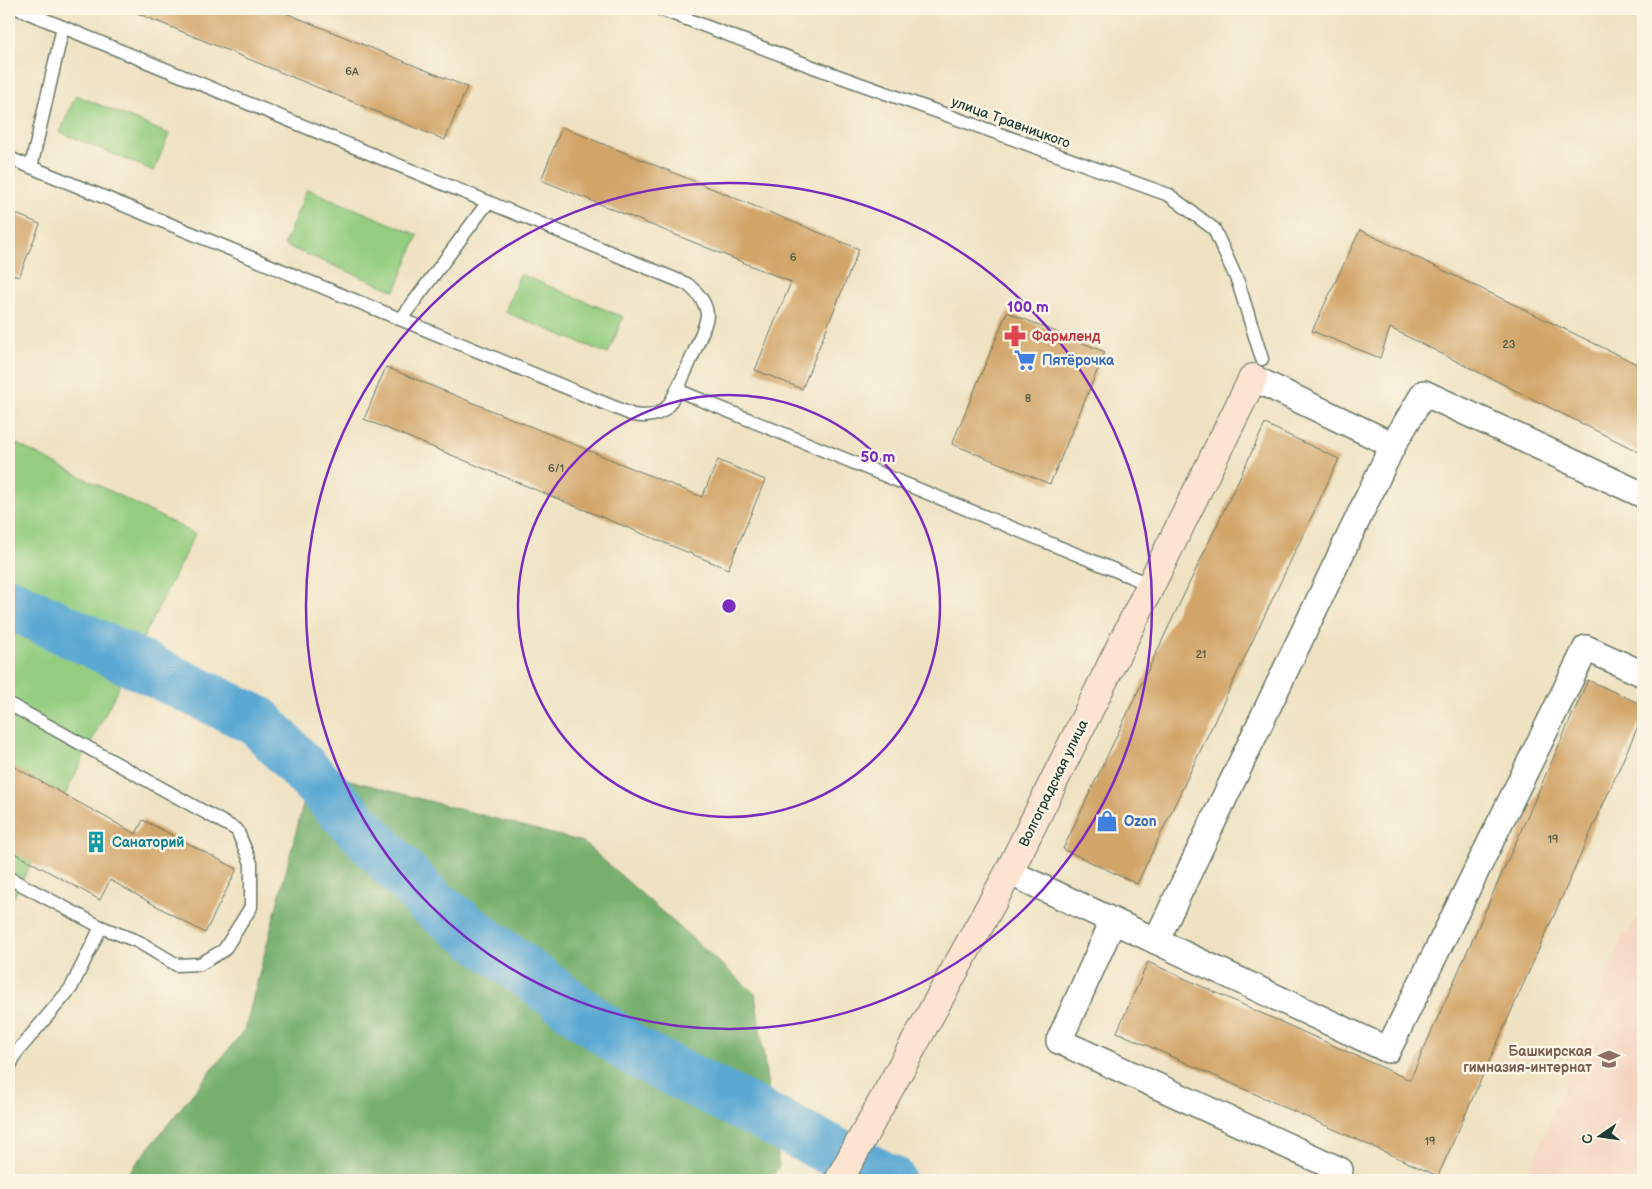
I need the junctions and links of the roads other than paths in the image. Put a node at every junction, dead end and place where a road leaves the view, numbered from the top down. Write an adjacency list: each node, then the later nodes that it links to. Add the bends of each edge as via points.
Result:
1 (19, 9): 3 (lane)
2 (660, 9): 8 (lane, улица Травницкого, via 1169,195 1214,229 1238,282)
3 (63, 27): 5 (lane); 6 (lane)
4 (9, 158): 5 (lane)
5 (31, 167): 7 (lane)
6 (488, 202): 7 (lane); 9 (lane, via 687,284 696,291 707,317)
7 (401, 319): 9 (lane, via 633,415 659,413)
8 (1258, 368): 10 (street); 12 (street, Волгоградская улица)
9 (677, 390): 12 (lane)
10 (1393, 445): 11 (street, via 1424,393); 19 (street)
11 (1643, 495)
12 (1151, 585): 15 (street, Волгоградская улица)
13 (1643, 674): 19 (street, via 1586,648 1388,1050)
14 (9, 704): 18 (lane, via 237,830 251,863 251,907 224,950 200,964 177,965 139,942)
15 (1009, 872): 17 (street); 22 (street, Волгоградская улица)
16 (9, 878): 18 (lane)
17 (1113, 921): 19 (street); 21 (street, via 1059,1041)
18 (100, 927): 20 (lane, via 71,988 16,1053)
19 (1156, 941)
20 (9, 1068)
21 (1340, 1170)
22 (839, 1180)

